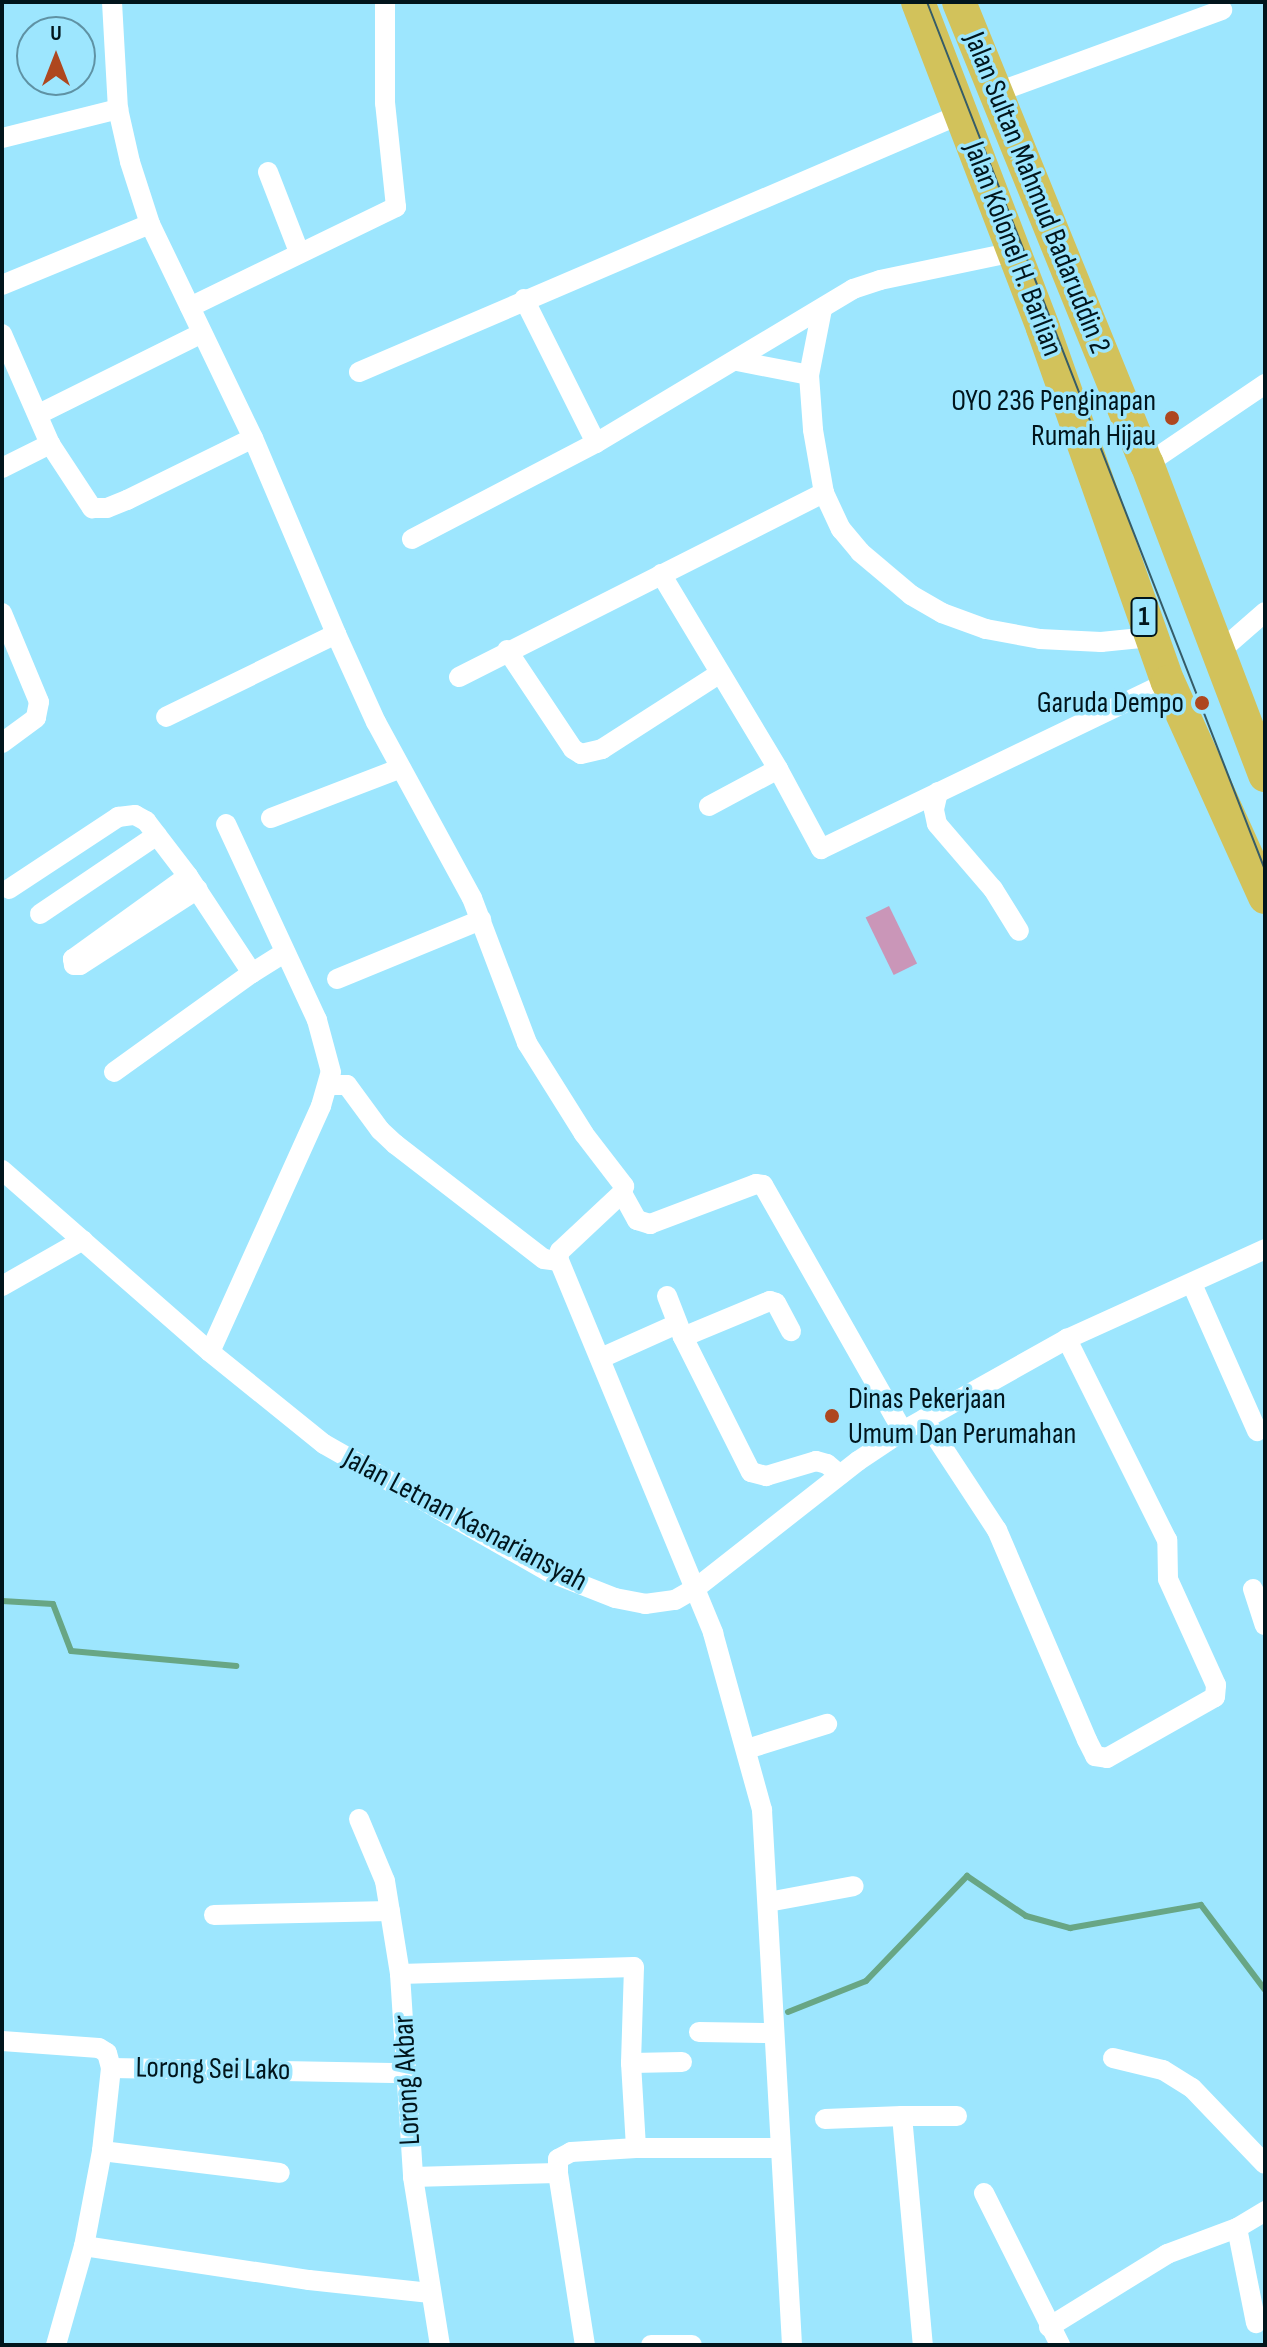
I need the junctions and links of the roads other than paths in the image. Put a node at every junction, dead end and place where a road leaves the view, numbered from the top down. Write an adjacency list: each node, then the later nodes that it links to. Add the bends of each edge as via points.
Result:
1 (112, 2): 7 (street)
2 (385, 2): 12 (street, via 385,103 397,205)
3 (918, 2): 8 (highway, Jalan Kolonel H. Barlian / 1)
4 (959, 2): 6 (highway, Jalan Sultan Mahmud Badaruddin 2 / 1)
5 (1222, 10): 6 (street)
6 (995, 93): 18 (highway, Jalan Sultan Mahmud Badaruddin 2 / 1)
7 (118, 109): 9 (street); 11 (street)
8 (961, 114): 13 (highway, Jalan Kolonel H. Barlian / 1); 15 (street)
9 (2, 138)
10 (268, 172): 12 (street)
11 (150, 224): 14 (street); 16 (street)
12 (299, 252): 16 (street)
13 (1014, 252): 17 (street, via 867,283); 19 (highway, Jalan Kolonel H. Barlian / 1)
14 (2, 285)
15 (524, 299): 23 (street); 28 (street)
16 (190, 307): 20 (street)
17 (822, 309): 22 (street); 24 (street)
18 (1086, 313): 19 (highway); 30 (highway, Jalan Sultan Mahmud Badaruddin 2 / 1)
19 (1043, 328): 38 (highway, Jalan Kolonel H. Barlian / 1)
20 (202, 333): 26 (street); 27 (street)
21 (2, 334): 26 (street)
22 (737, 361): 24 (street); 28 (street)
23 (359, 372)
24 (809, 375): 32 (street)
25 (1265, 384): 30 (street)
26 (39, 414): 29 (street)
27 (253, 438): 29 (street, via 99,509 87,504); 37 (street)
28 (596, 443): 33 (street)
29 (50, 444): 31 (street)
30 (1147, 464): 40 (highway, Jalan Sultan Mahmud Badaruddin 2 / 1)
31 (2, 468)
32 (824, 493): 34 (street); 38 (street, via 841,529 860,552 885,577 942,613 986,629 1040,639 1101,642)
33 (412, 539)
34 (661, 574): 39 (street); 41 (street)
35 (1265, 612): 40 (street)
36 (2, 614): 45 (street, via 39,706 36,718)
37 (336, 634): 44 (street); 46 (street)
38 (1151, 637): 43 (highway, Jalan Kolonel H. Barlian / 1)
39 (507, 650): 41 (street, via 581,754 602,749); 42 (street)
40 (1218, 653): 48 (highway, 1)
41 (719, 674): 47 (street)
42 (459, 677)
43 (1168, 682): 49 (street); 56 (highway, Jalan Kolonel H. Barlian / 1)
44 (166, 717)
45 (2, 743)
46 (401, 768): 51 (street); 58 (street)
47 (778, 769): 49 (street, via 821,849); 50 (street)
48 (1265, 775)
49 (938, 792): 59 (street, via 937,824 993,889)
50 (709, 806)
51 (271, 818)
52 (226, 824): 60 (street)
53 (157, 835): 54 (street); 55 (street, via 140,817 123,815); 57 (street)
54 (193, 883): 54 (street, via 80,965 74,965 73,959); 61 (street)
55 (9, 889)
56 (1265, 897)
57 (40, 914)
58 (481, 920): 62 (street); 66 (street, via 527,1043 584,1134 623,1184)
59 (1019, 931)
60 (285, 952): 61 (street); 64 (street, via 328,1050)
61 (252, 973): 63 (street)
62 (337, 979)
63 (114, 1072)
64 (329, 1085): 69 (street, via 347,1085 395,1144 544,1259); 76 (street)
65 (2, 1170): 67 (street, Jalan Letnan Kasnariansyah)
66 (622, 1193): 69 (street, via 560,1251); 79 (street, via 637,1220 650,1224 763,1185)
67 (83, 1240): 71 (street); 76 (street, Jalan Letnan Kasnariansyah)
68 (1265, 1249): 70 (street, Jalan Letnan Kasnariansyah)
69 (559, 1261): 77 (street)
70 (1192, 1284): 75 (street, Jalan Letnan Kasnariansyah); 80 (street)
71 (2, 1286)
72 (667, 1296): 73 (street)
73 (680, 1330): 74 (street, via 770,1301); 77 (street); 81 (street, via 751,1472 766,1476 816,1461)
74 (791, 1331)
75 (1067, 1339): 78 (street, Jalan Letnan Kasnariansyah); 78 (street, via 1167,1540 1168,1579 1216,1685 1215,1697 1107,1758 1095,1756 1087,1740 997,1530)
76 (210, 1352): 82 (street, Jalan Letnan Kasnariansyah, via 324,1444 549,1572 645,1604 675,1600)
77 (601, 1358): 82 (street)
78 (924, 1419): 79 (street, Jalan Letnan Kasnariansyah)
79 (903, 1431): 81 (street, Jalan Letnan Kasnariansyah)
80 (1257, 1431)
81 (840, 1475): 82 (street, Jalan Letnan Kasnariansyah)
82 (696, 1588): 86 (street)
83 (1253, 1589): 84 (street)
84 (1265, 1625)
85 (827, 1724): 86 (street)
86 (747, 1749): 89 (street, via 764,1825)
87 (359, 1819): 90 (street, Lorong Akbar, via 381,1868)
88 (854, 1886): 89 (street)
89 (768, 1902): 94 (street)
90 (390, 1911): 91 (street); 92 (street, Lorong Akbar)
91 (214, 1915)
92 (400, 1974): 98 (street, via 634,1967); 100 (street, Lorong Akbar)
93 (699, 2032): 94 (street)
94 (773, 2033): 105 (street)
95 (2, 2041): 99 (street, via 99,2048 107,2053)
96 (1113, 2058): 107 (street, via 1163,2070 1192,2088)
97 (682, 2062): 98 (street)
98 (631, 2063): 104 (street)
99 (111, 2068): 100 (street, Lorong Sei Lako); 106 (street, Lorong Sei Lako)
100 (406, 2073): 110 (street, Lorong Akbar)
101 (902, 2116): 102 (street); 103 (street); 125 (street)
102 (957, 2116)
103 (825, 2119)
104 (636, 2148): 105 (street); 109 (street, via 565,2153 558,2159)
105 (779, 2148): 124 (street)
106 (102, 2151): 108 (street); 114 (street, Lorong Sei Lako)
107 (1265, 2164)
108 (280, 2173)
109 (558, 2173): 110 (street); 120 (street)
110 (413, 2177): 115 (street, Lorong Akbar)
111 (984, 2193): 117 (street)
112 (1265, 2211): 113 (street)
113 (1237, 2228): 116 (street); 117 (street, via 1167,2254)
114 (84, 2246): 115 (street); 118 (street, Lorong Sei Lako)
115 (430, 2293): 119 (street, Lorong Akbar)
116 (1256, 2323)
117 (1049, 2327): 126 (street)
118 (56, 2345)
119 (440, 2345)
120 (585, 2345)
121 (651, 2345): 122 (street)
122 (666, 2345): 123 (street)
123 (692, 2345)
124 (792, 2345)
125 (923, 2345)
126 (1060, 2345)

